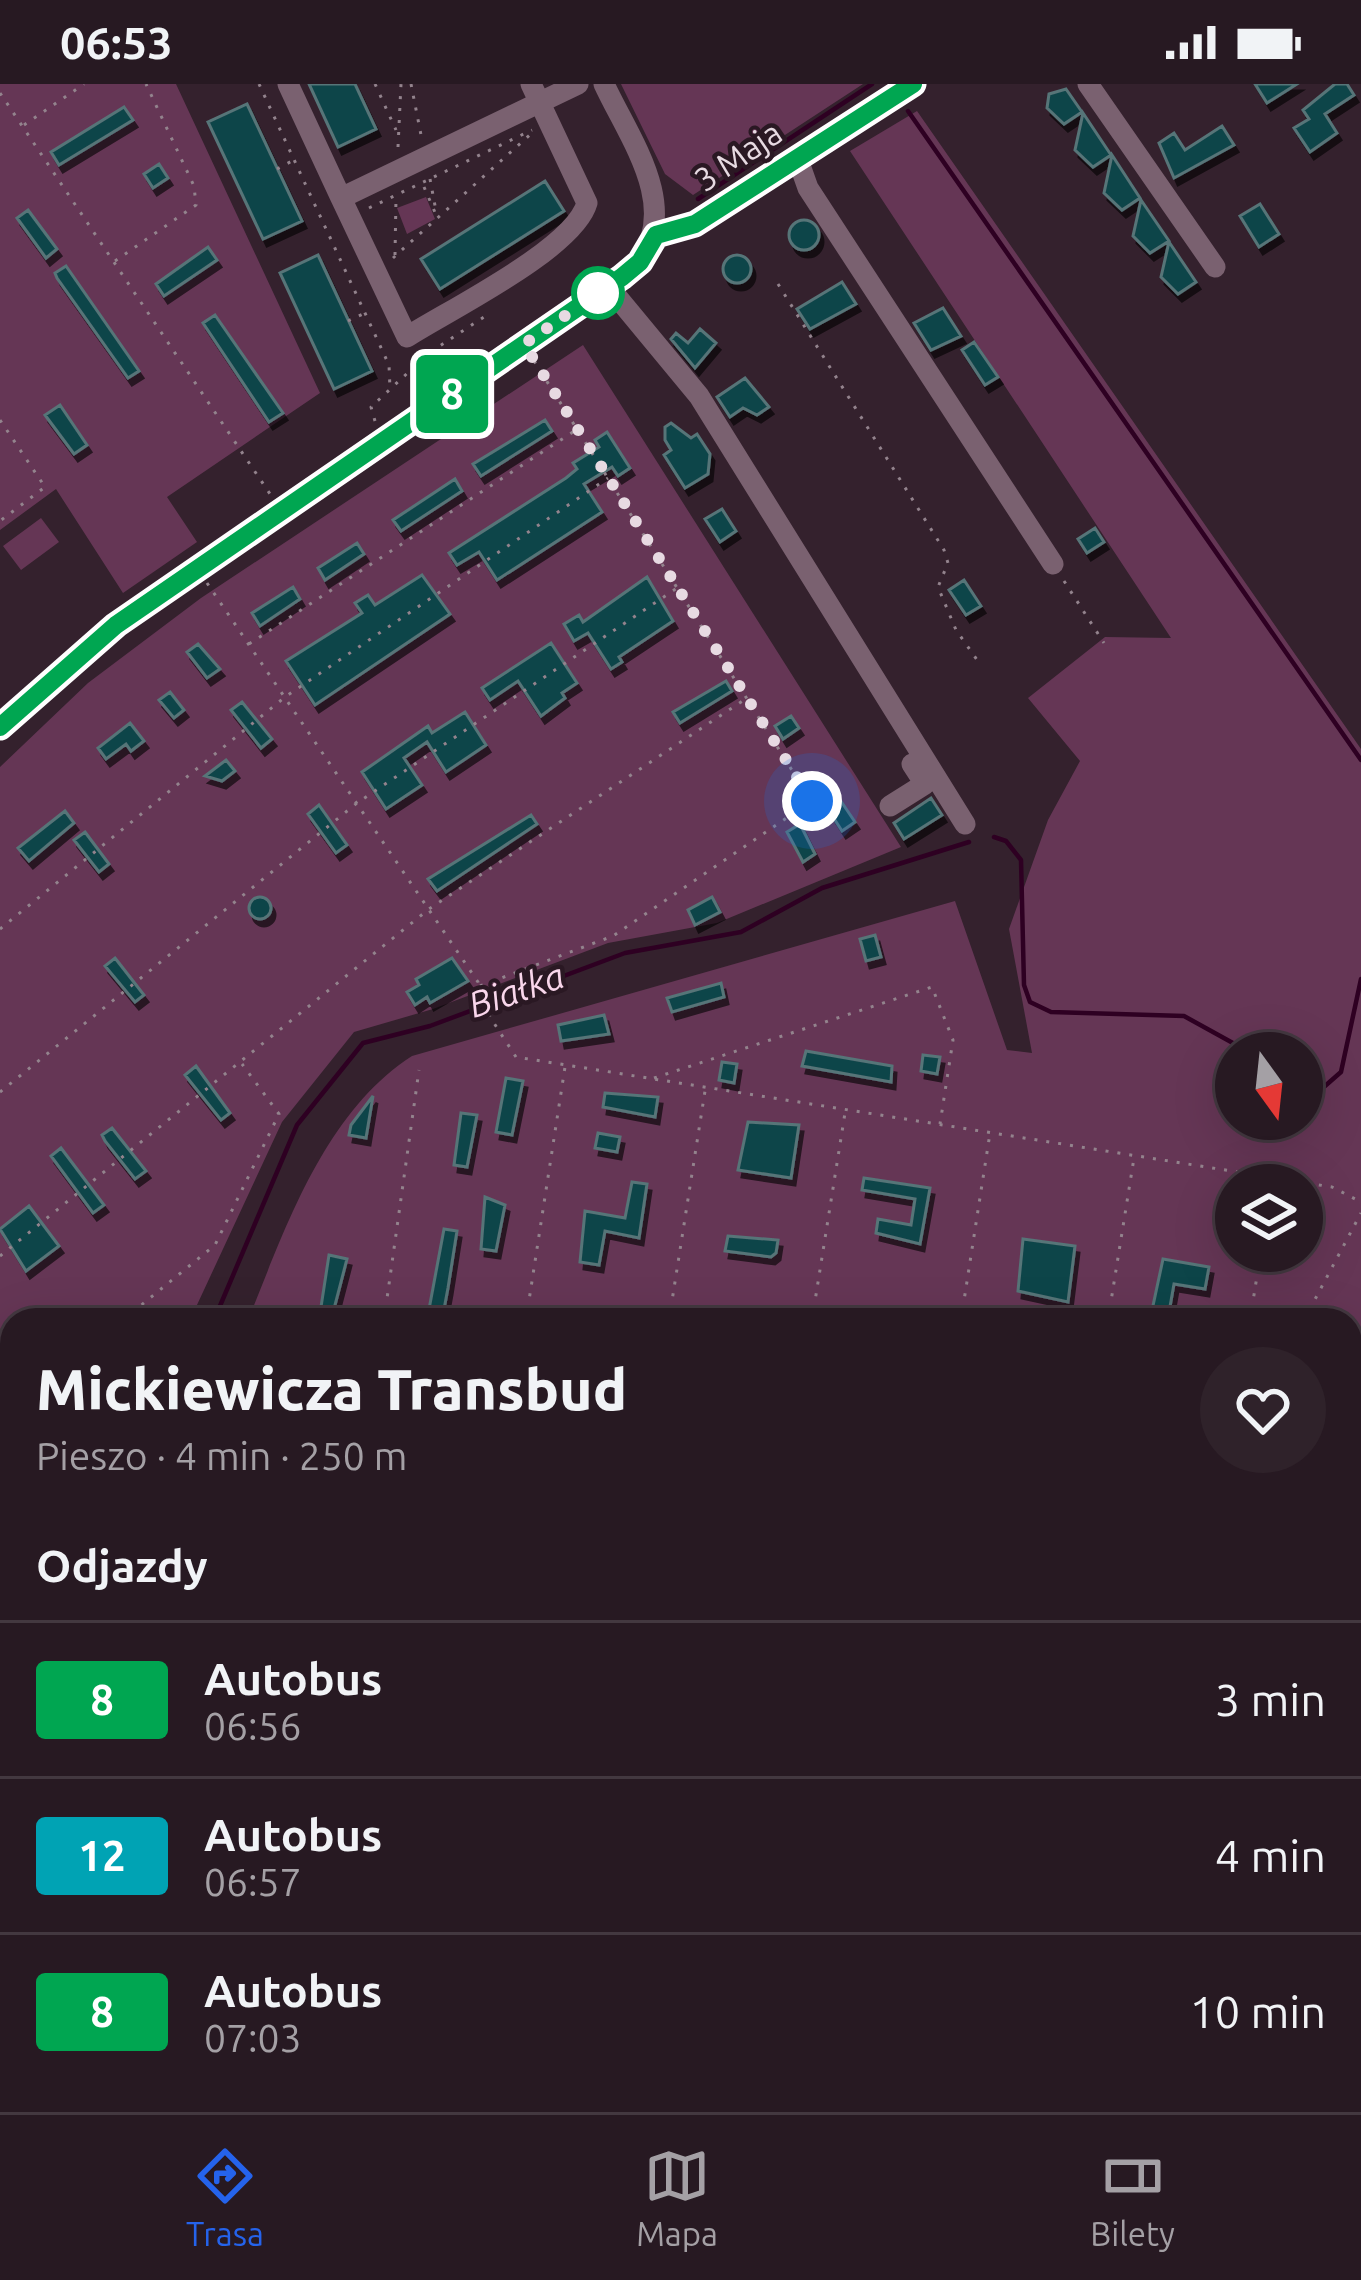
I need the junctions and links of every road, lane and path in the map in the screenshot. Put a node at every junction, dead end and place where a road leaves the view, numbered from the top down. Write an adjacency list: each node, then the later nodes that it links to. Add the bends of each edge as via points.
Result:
1 (84, 84): 12 (path)
2 (146, 84): 20 (path, via 196,206)
3 (260, 84): 14 (path)
4 (288, 84): 17 (street)
5 (375, 84): 16 (path)
6 (578, 84): 11 (street)
7 (604, 84): 19 (street, via 655,195)
8 (914, 84): 13 (street, 3 Maja)
9 (1088, 84): 21 (street)
10 (0, 93): 12 (path)
11 (535, 93): 16 (street); 22 (street, via 587,203 568,233 406,337)
12 (23, 126): 20 (path)
13 (796, 157): 19 (street, 3 Maja, via 695,224); 36 (street, via 808,188)
14 (295, 160): 15 (path); 26 (path)
15 (277, 169)
16 (417, 174): 17 (street); 17 (path, via 369,210); 18 (path); 18 (path, via 539,127)
17 (344, 205): 22 (street)
18 (437, 219): 22 (path)
19 (656, 235): 24 (street)
20 (115, 260): 34 (path)
21 (1215, 267)
22 (375, 271)
23 (778, 284): 41 (path, via 944,550 938,587)
24 (615, 295): 28 (street); 47 (street, via 925,784); 49 (street, via 699,396)
25 (493, 310): 29 (path)
26 (365, 313): 27 (path); 29 (path, via 389,365)
27 (349, 321)
28 (524, 344): 32 (path); 34 (street)
29 (390, 389): 31 (path, via 371,407)
30 (0, 420): 35 (path, via 46,487)
31 (380, 427)
32 (577, 429): 33 (path); 40 (path)
33 (608, 478): 38 (path); 42 (path)
34 (281, 510): 37 (street)
35 (0, 521)
36 (1053, 564): 39 (path)
37 (197, 568): 40 (path); 44 (street, via 82,652)
38 (677, 588): 43 (path); 46 (path)
39 (1104, 643)
40 (249, 644): 42 (path)
41 (980, 664)
42 (285, 697): 46 (path); 51 (path)
43 (747, 698): 45 (path); 50 (path)
44 (0, 727)
45 (812, 801): 48 (path); 52 (path, via 613,936)
46 (357, 803): 50 (path); 58 (path)
47 (890, 806)
48 (824, 821)
49 (965, 824)
50 (429, 909): 52 (path); 53 (path)
51 (0, 929)
52 (480, 986): 54 (path, via 516,1057)
53 (241, 1063): 67 (path); 69 (path, via 279,1114 215,1245)
54 (566, 1065): 56 (path); 71 (path)
55 (419, 1070): 70 (path)
56 (650, 1079): 57 (path); 60 (path, via 932,987 953,1040)
57 (705, 1089): 59 (path); 72 (path)
58 (0, 1093)
59 (845, 1111): 60 (path); 73 (path)
60 (940, 1126): 61 (path)
61 (990, 1133): 62 (path); 74 (path)
62 (1135, 1156): 63 (path); 75 (path)
63 (1215, 1169)
64 (1323, 1186): 65 (path)
65 (1361, 1202)
66 (1361, 1214): 77 (path)
67 (0, 1256)
68 (1258, 1272): 76 (path)
69 (138, 1308)
70 (386, 1308)
71 (528, 1308)
72 (671, 1308)
73 (814, 1308)
74 (963, 1308)
75 (1110, 1308)
76 (1252, 1308)
77 (1310, 1308)

